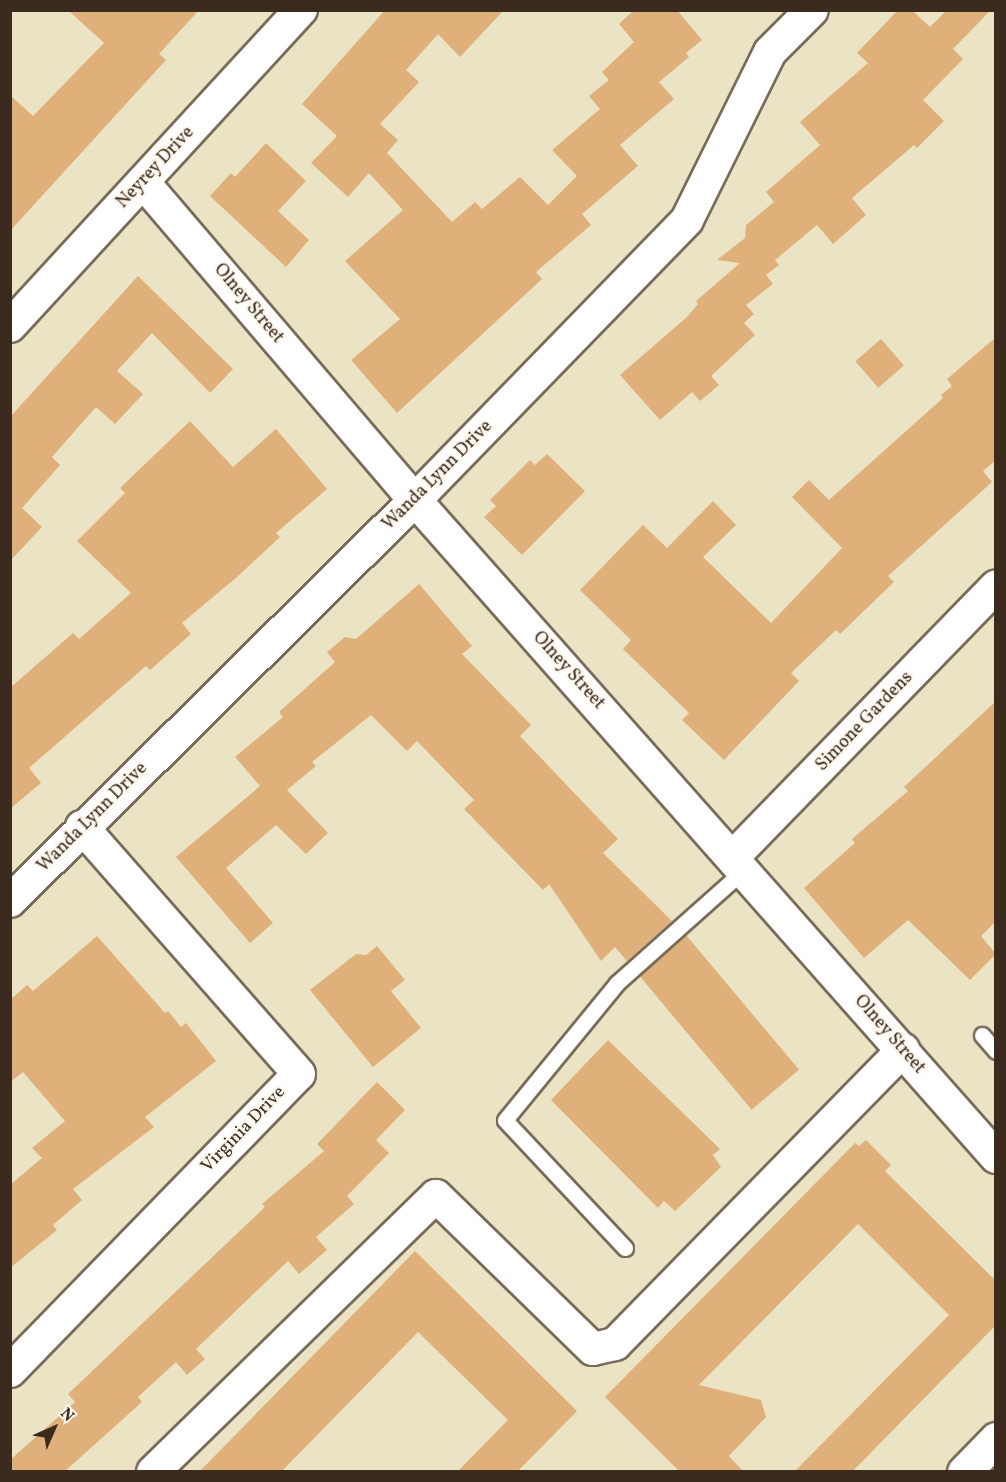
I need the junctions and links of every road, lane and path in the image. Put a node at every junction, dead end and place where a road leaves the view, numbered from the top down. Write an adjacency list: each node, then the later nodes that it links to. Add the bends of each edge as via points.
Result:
1 (301, 10): 3 (street, Neyrey Drive)
2 (812, 10): 5 (street, Wanda Lynn Drive, via 770,52 687,220)
3 (143, 182): 4 (street, Neyrey Drive); 5 (street, Olney Street)
4 (10, 326)
5 (415, 500): 7 (street, Wanda Lynn Drive); 8 (street, Olney Street)
6 (991, 601): 8 (street, Simone Gardens)
7 (82, 826): 9 (street, Wanda Lynn Drive); 15 (street, Virginia Drive, via 298,1074)
8 (739, 862): 11 (street, Olney Street); 14 (lane, via 617,982 505,1119)
9 (10, 901)
10 (982, 1035): 12 (lane)
11 (903, 1050): 13 (street, Olney Street); 16 (street, via 615,1344 593,1349 436,1196)
12 (996, 1051)
13 (996, 1157)
14 (625, 1248)
15 (10, 1371)
16 (153, 1472)

